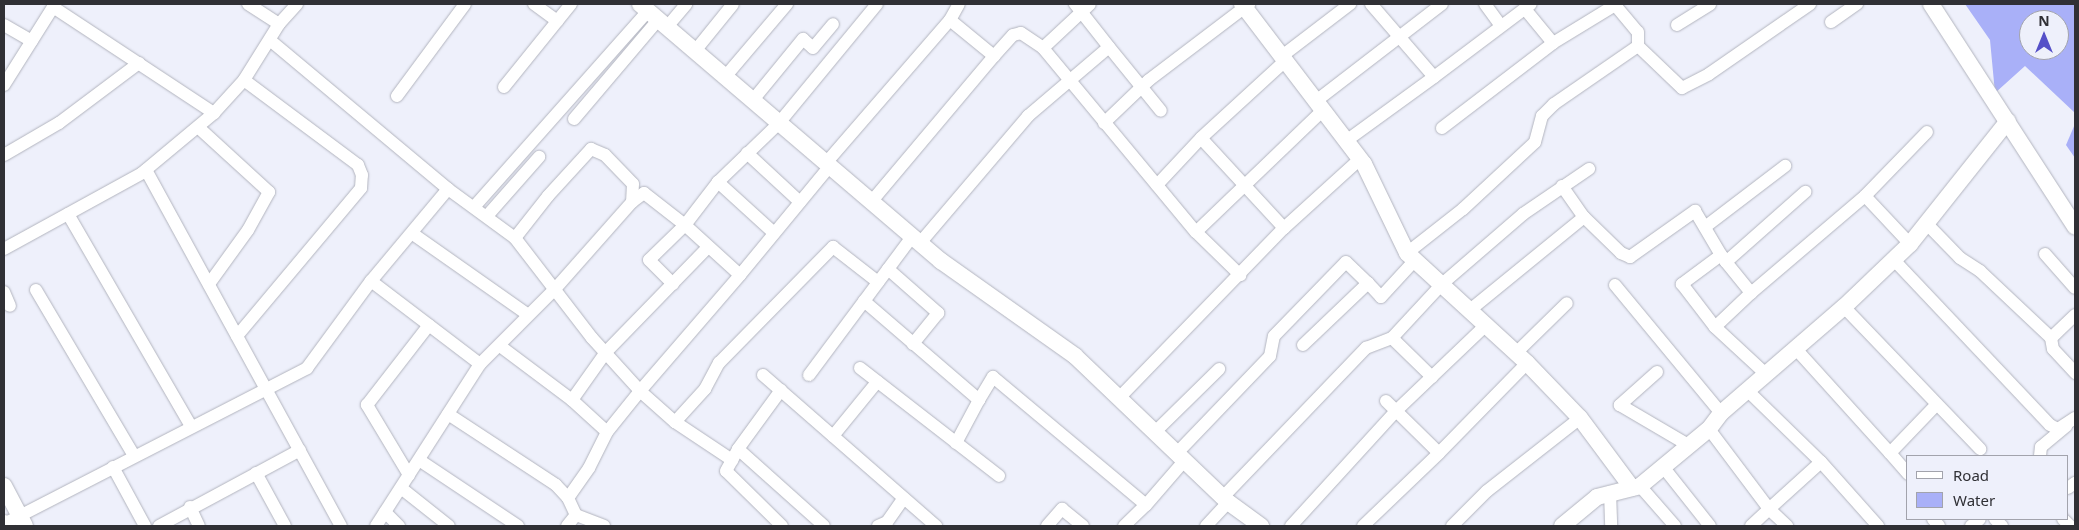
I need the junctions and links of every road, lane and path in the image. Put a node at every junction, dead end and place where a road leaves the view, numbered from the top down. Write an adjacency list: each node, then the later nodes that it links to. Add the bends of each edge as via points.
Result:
1 (248, 4): 28 (street)
2 (298, 4): 28 (street)
3 (465, 4): 51 (street)
4 (534, 4): 26 (street)
5 (571, 4): 26 (street)
6 (686, 4): 24 (street)
7 (733, 4): 40 (street)
8 (787, 4): 44 (street)
9 (877, 4): 58 (street)
10 (960, 4): 25 (street)
11 (1350, 4): 42 (street)
12 (1371, 4): 33 (street)
13 (1442, 4): 33 (street)
14 (1485, 4): 32 (street)
15 (1710, 4): 31 (street)
16 (1810, 4): 37 (street, via 1709,74 1682,88)
17 (1857, 4): 27 (street)
18 (1932, 4): 57 (street)
19 (1245, 5): 42 (street); 50 (street)
20 (1616, 5): 36 (street); 37 (street, via 1638,32)
21 (54, 6): 34 (street); 43 (street)
22 (1082, 6): 38 (street); 39 (street)
23 (1528, 6): 32 (street); 36 (street)
24 (653, 15): 40 (street); 56 (street); 83 (street)
25 (950, 20): 41 (street); 69 (street)
26 (557, 21): 49 (street)
27 (1831, 22)
28 (279, 24): 35 (street)
29 (834, 24): 52 (street, via 813,48 803,40)
30 (4, 25): 34 (street)
31 (1678, 25)
32 (1501, 26): 45 (street)
33 (1399, 36): 45 (street); 53 (street)
34 (32, 41): 48 (street)
35 (271, 41): 46 (street); 77 (street)
36 (1553, 43): 61 (street)
37 (1638, 46): 101 (street, via 1554,104 1542,116 1535,142)
38 (1109, 47): 47 (street); 50 (street)
39 (1043, 48): 41 (street, via 1021,33 1013,36); 47 (street)
40 (695, 51): 44 (street)
41 (994, 56): 82 (street)
42 (1284, 58): 53 (street); 63 (street)
43 (139, 62): 55 (street); 66 (street, via 59,123)
44 (725, 77): 52 (street)
45 (1434, 77): 64 (street)
46 (244, 80): 55 (street); 129 (street, via 358,165 362,175 361,188)
47 (1069, 81): 59 (street); 96 (street, via 1028,116)
48 (4, 85)
49 (504, 87)
50 (1141, 87): 54 (street); 59 (street)
51 (397, 96)
52 (753, 100): 58 (street)
53 (1320, 106): 64 (street); 75 (street)
54 (1160, 112)
55 (214, 114): 60 (street)
56 (574, 118)
57 (2008, 121): 87 (street); 90 (street)
58 (779, 123): 65 (street); 69 (street)
59 (1104, 123): 74 (street)
60 (199, 128): 71 (street); 110 (street, via 269,192 248,230)
61 (1442, 128)
62 (1927, 132): 79 (street)
63 (1202, 138): 74 (street); 75 (street)
64 (1346, 141): 68 (street)
65 (746, 153): 73 (street); 81 (street)
66 (4, 156)
67 (538, 157): 85 (street)
68 (1360, 159): 91 (street); 101 (street)
69 (828, 165): 81 (street); 82 (street)
70 (1786, 166): 89 (street)
71 (146, 170): 84 (street); 110 (street)
72 (1589, 170): 76 (street)
73 (718, 182): 88 (street); 93 (street)
74 (1157, 185): 92 (street)
75 (1244, 185): 91 (street); 92 (street)
76 (1562, 186): 86 (street); 112 (street, via 1523,214)
77 (448, 189): 83 (street); 94 (street)
78 (1805, 192): 102 (street)
79 (1865, 196): 97 (street); 118 (street)
80 (632, 202): 88 (street, via 644,193); 95 (street, via 633,184 605,155 591,149); 115 (street)
81 (800, 202): 93 (street)
82 (871, 202): 96 (street)
83 (474, 207): 85 (street)
84 (68, 214): 99 (street); 163 (street)
85 (487, 216): 95 (street)
86 (1584, 217): 89 (street, via 1621,253 1630,257 1695,211); 123 (street)
87 (1926, 223): 97 (street); 131 (street, via 1960,258 1980,271)
88 (685, 225): 98 (street); 111 (street, via 649,260)
89 (1705, 227): 102 (street)
90 (2075, 227)
91 (1284, 228): 106 (street)
92 (1196, 232): 106 (street)
93 (774, 233): 105 (street)
94 (413, 234): 107 (street); 124 (street)
95 (515, 238): 115 (street)
96 (916, 240): 104 (street); 152 (street, via 1076,356)
97 (1910, 244): 103 (street)
98 (708, 247): 105 (street); 111 (street)
99 (4, 249)
100 (2045, 254): 114 (street)
101 (1411, 256): 109 (street, via 1381,297); 112 (street)
102 (1724, 258): 118 (street); 128 (street, via 1682,284)
103 (1893, 259): 122 (street); 162 (street, via 2044,419 2058,429)
104 (888, 269): 108 (street); 132 (street, via 938,313)
105 (740, 274): 150 (street)
106 (1240, 276): 152 (street)
107 (371, 281): 127 (street); 148 (street, via 307,368)
108 (878, 282): 119 (street); 161 (street, via 832,248 719,363 705,389)
109 (1368, 283): 133 (street); 177 (street, via 1346,262 1274,336 1270,356)
110 (209, 284): 129 (street)
111 (673, 284): 136 (street)
112 (1442, 284): 123 (street); 130 (street)
113 (1615, 285): 158 (street)
114 (2075, 288)
115 (555, 289): 124 (street); 136 (street)
116 (36, 290): 176 (street)
117 (4, 292): 121 (street)
118 (1752, 293): 128 (street)
119 (864, 301): 132 (street); 145 (street)
120 (1567, 303): 137 (street)
121 (10, 306)
122 (1844, 306): 135 (street); 156 (street)
123 (1470, 310): 126 (street)
124 (527, 314): 134 (street)
125 (2075, 315): 131 (street)
126 (1486, 325): 137 (street); 146 (street)
127 (429, 326): 138 (street); 184 (street, via 367,405)
128 (1714, 327): 143 (street)
129 (237, 336): 148 (street)
130 (1392, 338): 146 (street); 192 (street, via 1366,348)
131 (2051, 338): 142 (street, via 2053,349)
132 (913, 344): 154 (street)
133 (1303, 345)
134 (500, 346): 138 (street); 153 (street)
135 (1796, 349): 143 (street); 173 (street)
136 (606, 352): 150 (street); 153 (street)
137 (1521, 358): 160 (street); 172 (street)
138 (480, 364): 159 (street)
139 (860, 368): 147 (street)
140 (1219, 369): 166 (street)
141 (1657, 372): 169 (street, via 1620,405)
142 (2075, 373)
143 (1766, 374): 151 (street)
144 (763, 375): 149 (street)
145 (809, 375)
146 (1432, 377): 157 (street)
147 (877, 382): 167 (street); 168 (street)
148 (266, 388): 163 (street); 171 (street)
149 (781, 390): 167 (street); 174 (street)
150 (640, 391): 161 (street); 165 (street)
151 (1749, 392): 158 (street); 179 (street)
152 (1120, 398): 166 (street)
153 (572, 400): 165 (street)
154 (979, 400): 168 (street); 193 (street, via 993,377)
155 (1386, 401): 157 (street)
156 (1936, 405): 170 (street); 173 (street)
157 (1396, 411): 172 (street); 220 (street)
158 (1721, 413): 164 (street)
159 (448, 414): 178 (street); 190 (street, via 556,485)
160 (1580, 418): 187 (street); 222 (street, via 1487,491)
161 (675, 422): 174 (street)
162 (2071, 422): 175 (street, via 2041,447)
163 (191, 426): 176 (street)
164 (1709, 430): 169 (street); 195 (street)
165 (607, 432): 190 (street, via 589,468)
166 (1155, 432): 177 (street)
167 (833, 436): 191 (street)
168 (956, 443): 185 (street)
169 (1690, 446): 181 (street)
170 (1980, 449)
171 (300, 450): 183 (street); 204 (street)
172 (1439, 453): 221 (street)
173 (1890, 453): 182 (street)
174 (735, 455): 211 (street, via 726,471); 212 (street)
175 (2040, 455)
176 (134, 456): 180 (street)
177 (1181, 457): 192 (street); 193 (street)
178 (419, 460): 184 (street); 208 (street)
179 (1821, 462): 195 (street); 229 (street)
180 (113, 466): 198 (street); 200 (street)
181 (1664, 468): 187 (street); 226 (street)
182 (1906, 472)
183 (256, 473): 194 (street); 203 (street)
184 (409, 475): 188 (street)
185 (999, 476)
186 (4, 486): 198 (street)
187 (1636, 487): 189 (street); 225 (street)
188 (401, 488): 196 (street); 207 (street)
189 (1610, 492): 223 (street, via 1597,497); 224 (street)
190 (568, 498): 197 (street)
191 (904, 498): 213 (street, via 887,522); 214 (street)
192 (1226, 500): 218 (street); 219 (street)
193 (1146, 505): 217 (street)
194 (190, 507): 201 (street); 202 (street)
195 (1769, 509): 227 (street); 228 (street)
196 (385, 512): 205 (street); 206 (street)
197 (576, 515): 209 (street); 210 (street)
198 (22, 521): 199 (street)
199 (4, 524)
200 (145, 526)
201 (159, 526)
202 (200, 526)
203 (285, 526)
204 (341, 526)
205 (376, 526)
206 (399, 526)
207 (449, 526)
208 (518, 526)
209 (567, 526)
210 (604, 526)
211 (782, 526)
212 (824, 526)
213 (878, 526)
214 (936, 526)
215 (1047, 526): 216 (street, via 1063,509)
216 (1083, 526)
217 (1124, 526)
218 (1206, 526)
219 (1261, 526)
220 (1291, 526)
221 (1363, 526)
222 (1452, 526)
223 (1562, 526)
224 (1611, 526)
225 (1675, 526)
226 (1710, 526)
227 (1751, 526)
228 (1786, 526)
229 (1878, 526)

